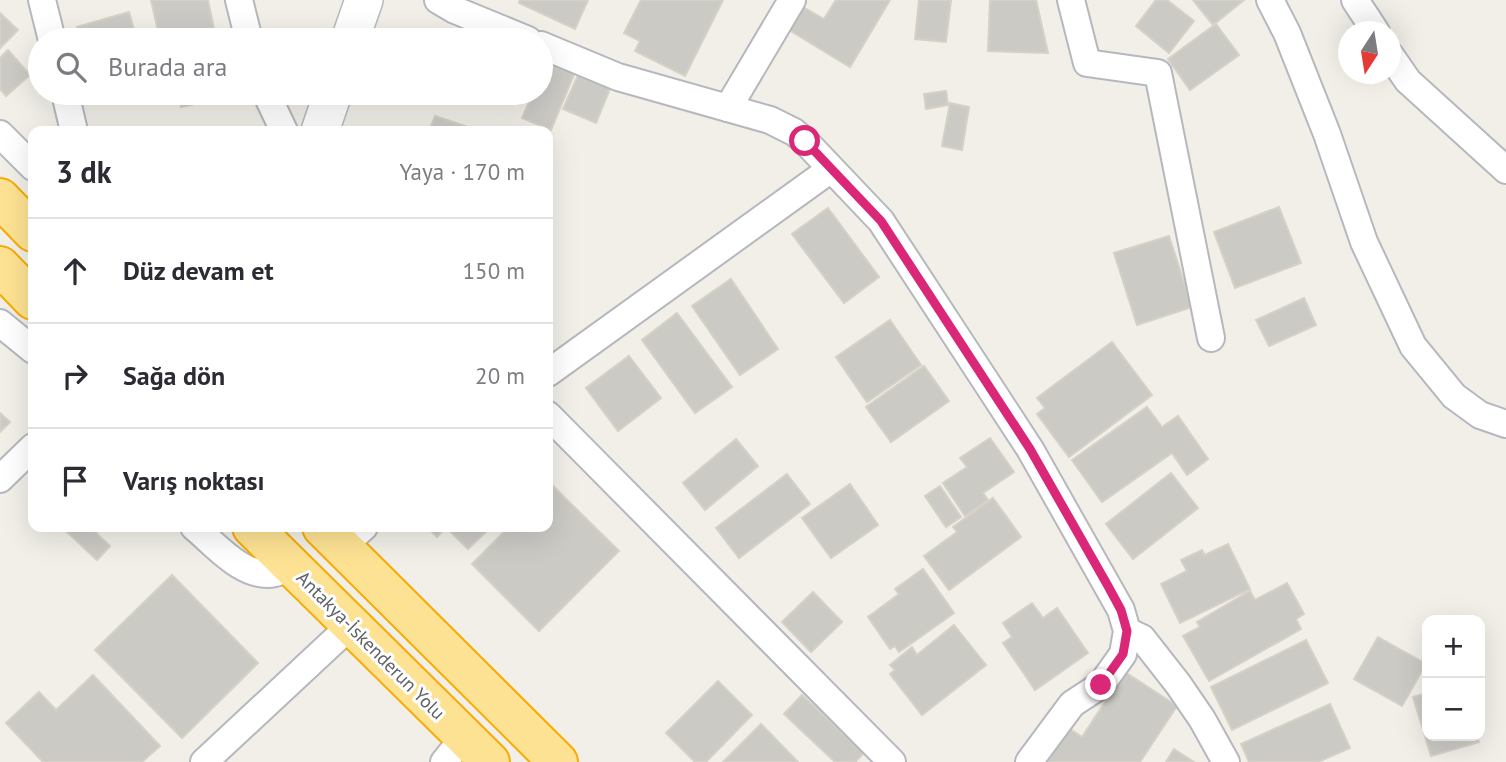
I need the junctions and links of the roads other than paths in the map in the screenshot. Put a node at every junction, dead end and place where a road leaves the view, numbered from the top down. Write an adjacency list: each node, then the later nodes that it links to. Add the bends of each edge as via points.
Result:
1 (42, 0): 10 (street)
2 (239, 0): 11 (street)
3 (363, 0): 12 (street)
4 (438, 0): 13 (street)
5 (792, 0): 19 (street)
6 (1071, 0): 32 (street, via 1087,63 1158,73)
7 (1270, 0): 36 (street, via 1327,134 1364,242 1413,346 1454,396 1480,415)
8 (1355, 0): 9 (street)
9 (1369, 21)
10 (49, 28)
11 (246, 28)
12 (354, 28)
13 (499, 28)
14 (553, 50): 19 (street, via 618,77)
15 (1401, 70): 26 (street)
16 (68, 105): 20 (street)
17 (272, 105): 21 (street)
18 (329, 105): 22 (street)
19 (728, 108): 25 (street, via 794,132)
20 (73, 126)
21 (282, 126)
22 (322, 126)
23 (0, 134): 24 (street)
24 (28, 162)
25 (831, 170): 34 (street); 44 (street, via 881,221 1030,449 1121,610)
26 (1506, 170)
27 (0, 198): 28 (highway)
28 (28, 227)
29 (0, 266): 30 (highway)
30 (28, 295)
31 (0, 323): 33 (street)
32 (1210, 338)
33 (28, 346)
34 (553, 369)
35 (553, 420): 48 (street)
36 (1506, 424)
37 (28, 452): 38 (street)
38 (0, 479)
39 (200, 532): 42 (street, via 240,565 253,570 276,573)
40 (257, 532): 42 (highway, Antakya-İskenderun Yolu)
41 (342, 534): 47 (highway)
42 (290, 566): 43 (highway, Antakya-İskenderun Yolu)
43 (350, 625): 45 (highway, Antakya-İskenderun Yolu); 46 (street)
44 (1127, 631): 49 (street, via 1116,665 1101,685 1072,704); 50 (street, via 1142,638 1178,684)
45 (466, 754)
46 (204, 762)
47 (558, 762)
48 (892, 762)
49 (1029, 762)
50 (1226, 762)

